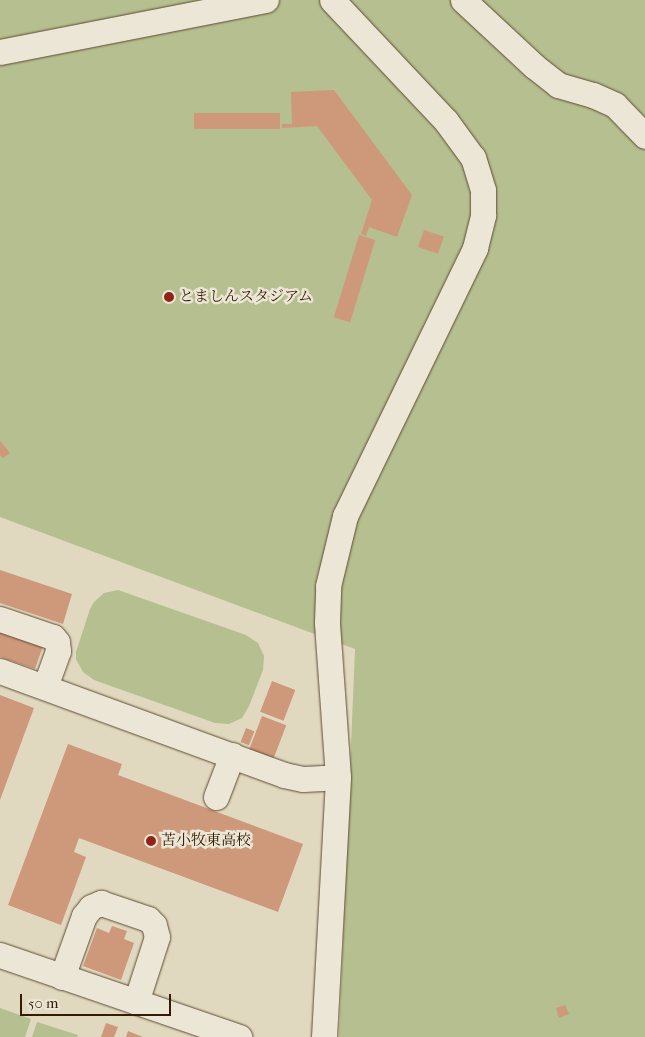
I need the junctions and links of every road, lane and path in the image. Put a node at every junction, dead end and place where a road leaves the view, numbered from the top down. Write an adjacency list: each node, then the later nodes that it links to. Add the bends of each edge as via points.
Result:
1 (266, 0): 4 (street)
2 (332, 0): 10 (street, via 446,122 472,158 483,190 483,215 475,248 358,487 334,554 328,586 328,622)
3 (463, 0): 5 (street, via 558,85 615,105)
4 (0, 52)
5 (645, 136)
6 (0, 618): 8 (street, via 58,642)
7 (0, 671): 8 (street)
8 (46, 687): 9 (street)
9 (232, 755): 10 (street, via 284,775); 11 (street)
10 (338, 777): 17 (street)
11 (216, 797)
12 (0, 955): 13 (street)
13 (62, 977): 14 (street); 14 (street, via 84,916 91,907 101,904 148,919 154,925 157,937)
14 (136, 1002): 15 (street)
15 (192, 1029): 16 (street)
16 (239, 1037)
17 (324, 1037)

